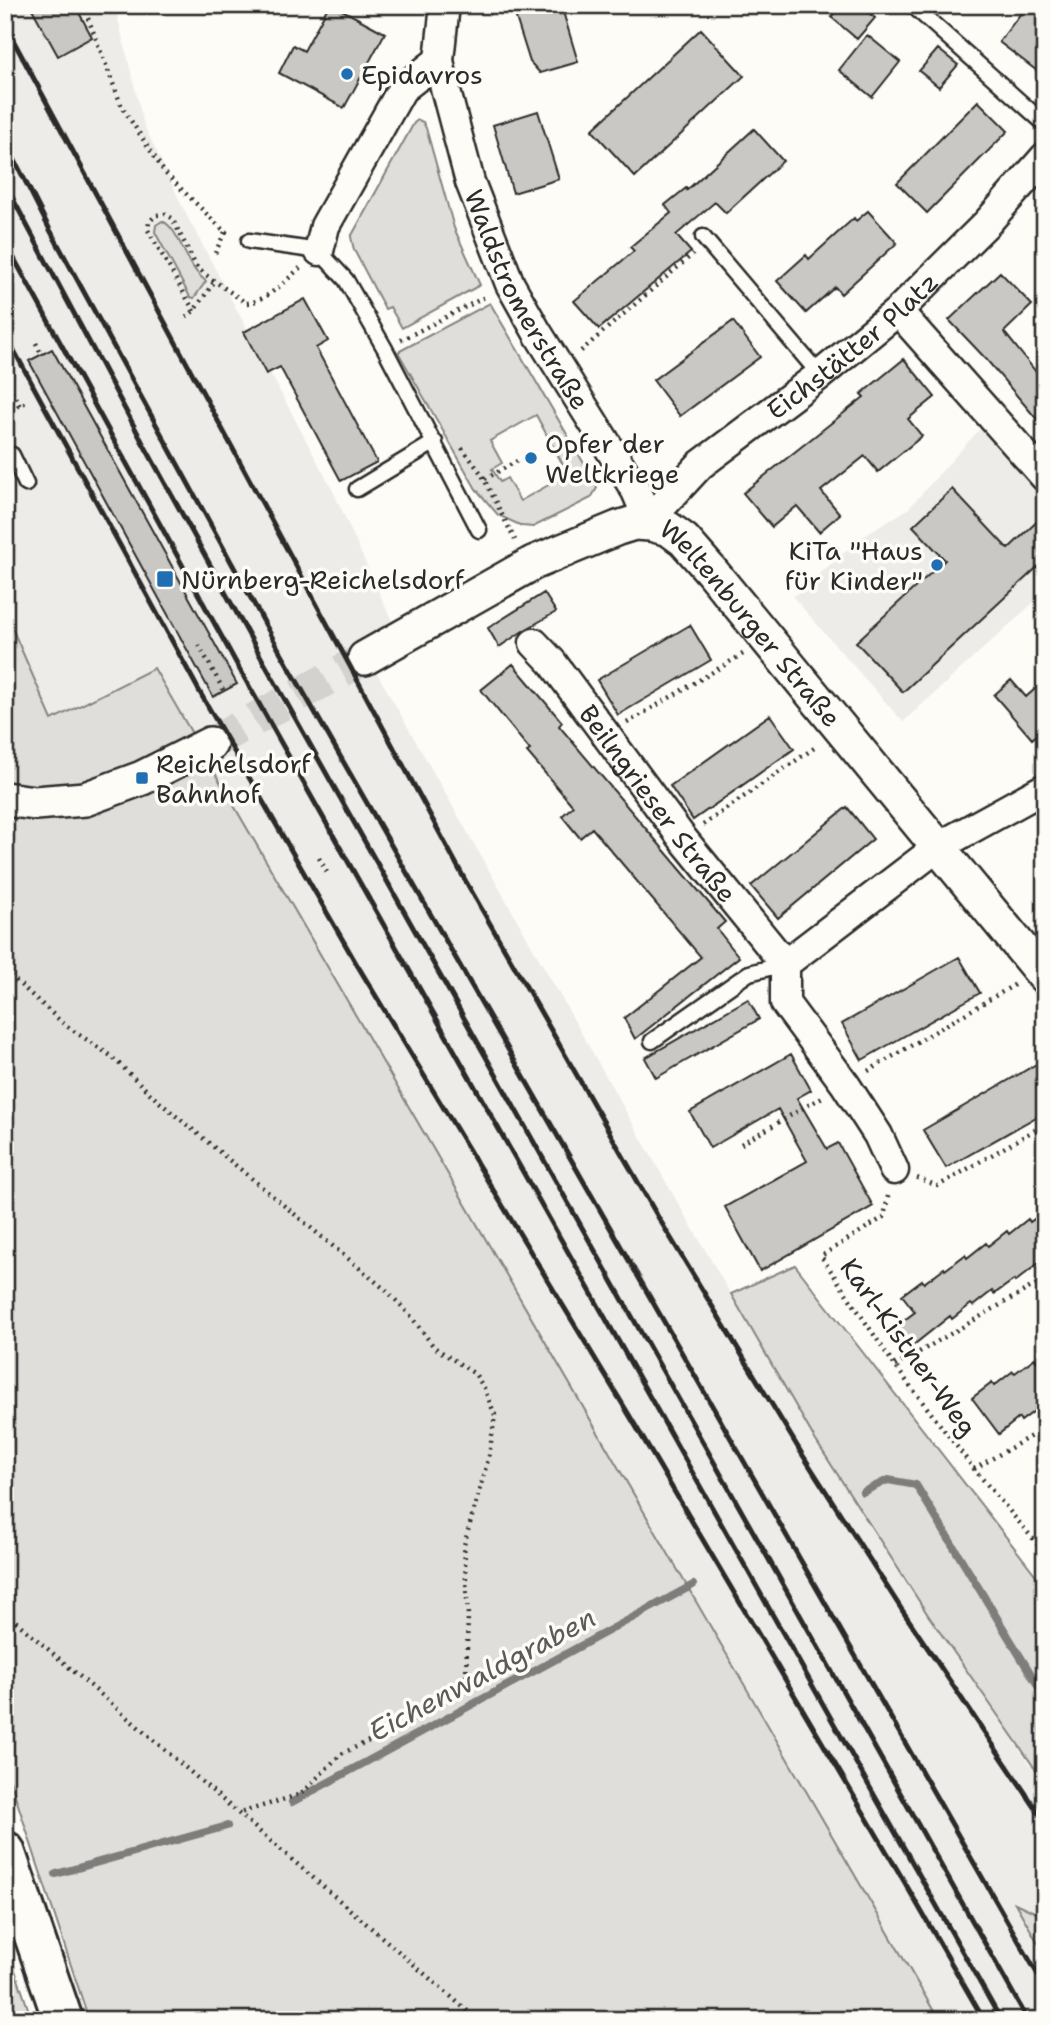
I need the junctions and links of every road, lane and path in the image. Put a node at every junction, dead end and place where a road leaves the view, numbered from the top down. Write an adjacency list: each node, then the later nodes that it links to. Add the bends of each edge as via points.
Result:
1 (83, 5): 7 (path, via 122,107 165,173)
2 (445, 5): 4 (street, Waldstromerstraße)
3 (912, 5): 5 (lane)
4 (439, 60): 10 (street, via 402,89 325,226); 13 (street, Waldstromerstraße, via 470,182)
5 (1045, 124)
6 (1045, 157): 16 (street, Eichstätter Platz, via 987,223)
7 (225, 232): 9 (path); 11 (path)
8 (705, 240): 21 (path); 22 (lane)
9 (249, 241): 10 (lane)
10 (320, 251): 19 (lane, via 345,280)
11 (215, 253)
12 (214, 282): 14 (path, via 246,303); 15 (path); 15 (path, via 196,265 172,218 156,215 148,230)
13 (510, 284): 19 (path); 21 (street, Waldstromerstraße)
14 (276, 289)
15 (194, 311): 17 (path)
16 (898, 311): 22 (street, Eichstätter Platz); 30 (street)
17 (186, 317)
18 (36, 343): 20 (path)
19 (385, 349): 27 (lane)
20 (41, 354)
21 (560, 369): 34 (street, Waldstromerstraße, via 636,491)
22 (820, 375): 34 (street, Eichstätter Platz, via 700,465)
23 (5, 379): 25 (path)
24 (26, 402): 25 (path)
25 (20, 406): 26 (path)
26 (5, 414)
27 (435, 442): 33 (lane); 35 (lane)
28 (5, 453): 32 (lane, via 12,454)
29 (517, 461): 31 (path)
30 (1045, 477)
31 (485, 479)
32 (26, 484)
33 (357, 489)
34 (650, 524): 36 (street, Weltenburger Straße, via 669,529 684,540); 39 (street, Weltenburger Straße, via 618,528 533,563)
35 (479, 530)
36 (768, 639): 41 (street, Weltenburger Straße); 42 (path)
37 (534, 643): 42 (street, Beilngrieser Straße)
38 (199, 645): 40 (path)
39 (365, 658)
40 (225, 693)
41 (842, 729): 46 (path); 47 (street, Weltenburger Straße)
42 (605, 736): 46 (street, Beilngrieser Straße)
43 (210, 744): 45 (street, via 142,778 85,799 35,803)
44 (1045, 788): 47 (street)
45 (5, 799)
46 (682, 839): 50 (street, Beilngrieser Straße)
47 (938, 847): 50 (street); 52 (street, Weltenburger Straße)
48 (319, 858): 49 (path)
49 (327, 872)
50 (785, 964): 54 (lane, via 749,973); 55 (street, via 785,1003)
51 (5, 971): 65 (path, via 387,1290 434,1347 475,1374 495,1415 489,1456 464,1545 466,1676 416,1719 341,1754 301,1794)
52 (1045, 977)
53 (1011, 987): 55 (path)
54 (652, 1041)
55 (845, 1084): 57 (path); 58 (street)
56 (1045, 1124): 58 (path, via 938,1186)
57 (741, 1144)
58 (894, 1170): 60 (path, Karl-Kistner-Weg, via 884,1217 821,1256)
59 (1045, 1279): 60 (path)
60 (895, 1366): 62 (path, Karl-Kistner-Weg)
61 (1045, 1428): 62 (path)
62 (974, 1469): 63 (path, Karl-Kistner-Weg)
63 (1045, 1553)
64 (5, 1612): 65 (path)
65 (240, 1813): 68 (path)
66 (5, 1851): 67 (main road)
67 (62, 2020)
68 (478, 2020)

